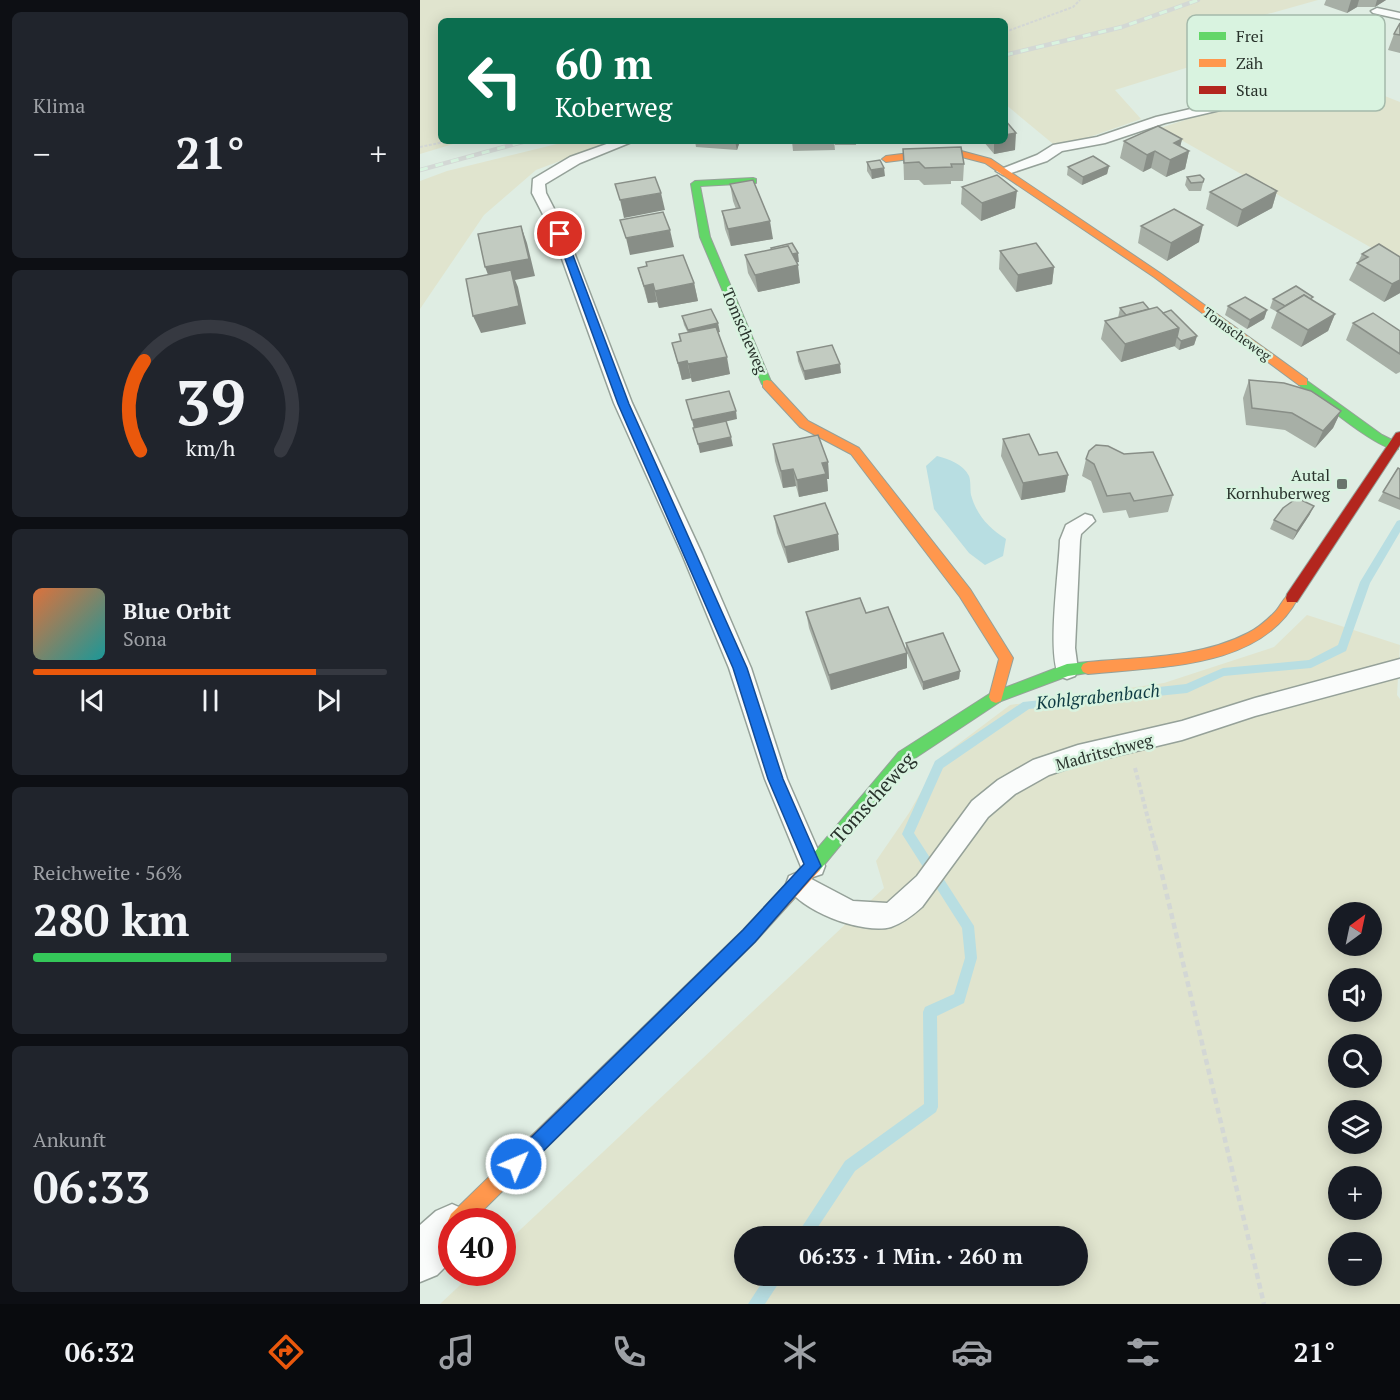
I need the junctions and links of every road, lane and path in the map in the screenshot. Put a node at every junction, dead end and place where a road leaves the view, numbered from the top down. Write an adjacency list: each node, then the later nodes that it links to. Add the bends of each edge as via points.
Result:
1 (1080, 0): 4 (path, via 1073,7)
2 (1377, 11): 3 (lane)
3 (1400, 16)
4 (1008, 31)
5 (1199, 111): 10 (lane, via 1058,148 1042,158)
6 (438, 143): 8 (path)
7 (620, 144): 18 (lane, via 556,171 538,182 539,193 560,234 623,404 740,668)
8 (420, 147)
9 (886, 159): 10 (street, Tomscheweg, via 952,150 979,156)
10 (1003, 171): 12 (street, Tomscheweg, via 1157,275 1378,438)
11 (753, 181): 16 (street, Tomscheweg, via 695,184 705,237 767,384 804,423 855,451 965,593 1006,658)
12 (1397, 441): 15 (street, Tomscheweg, via 1279,618 1248,641 1203,655)
13 (1085, 521): 15 (lane, via 1073,530 1070,540)
14 (1400, 668): 17 (lane, Madritschweg)
15 (1067, 670): 16 (street, Tomscheweg)
16 (996, 697): 18 (street, Tomscheweg, via 904,757)
17 (1126, 745): 18 (lane, Madritschweg, via 1092,752 1026,775 1002,790 980,810 905,908 876,917 832,907); 22 (path, via 1135,766 1178,935)
18 (805, 875): 19 (street, Tomscheweg, via 749,936)
19 (471, 1208)
20 (438, 1241): 21 (street)
21 (420, 1258)
22 (1264, 1304)

